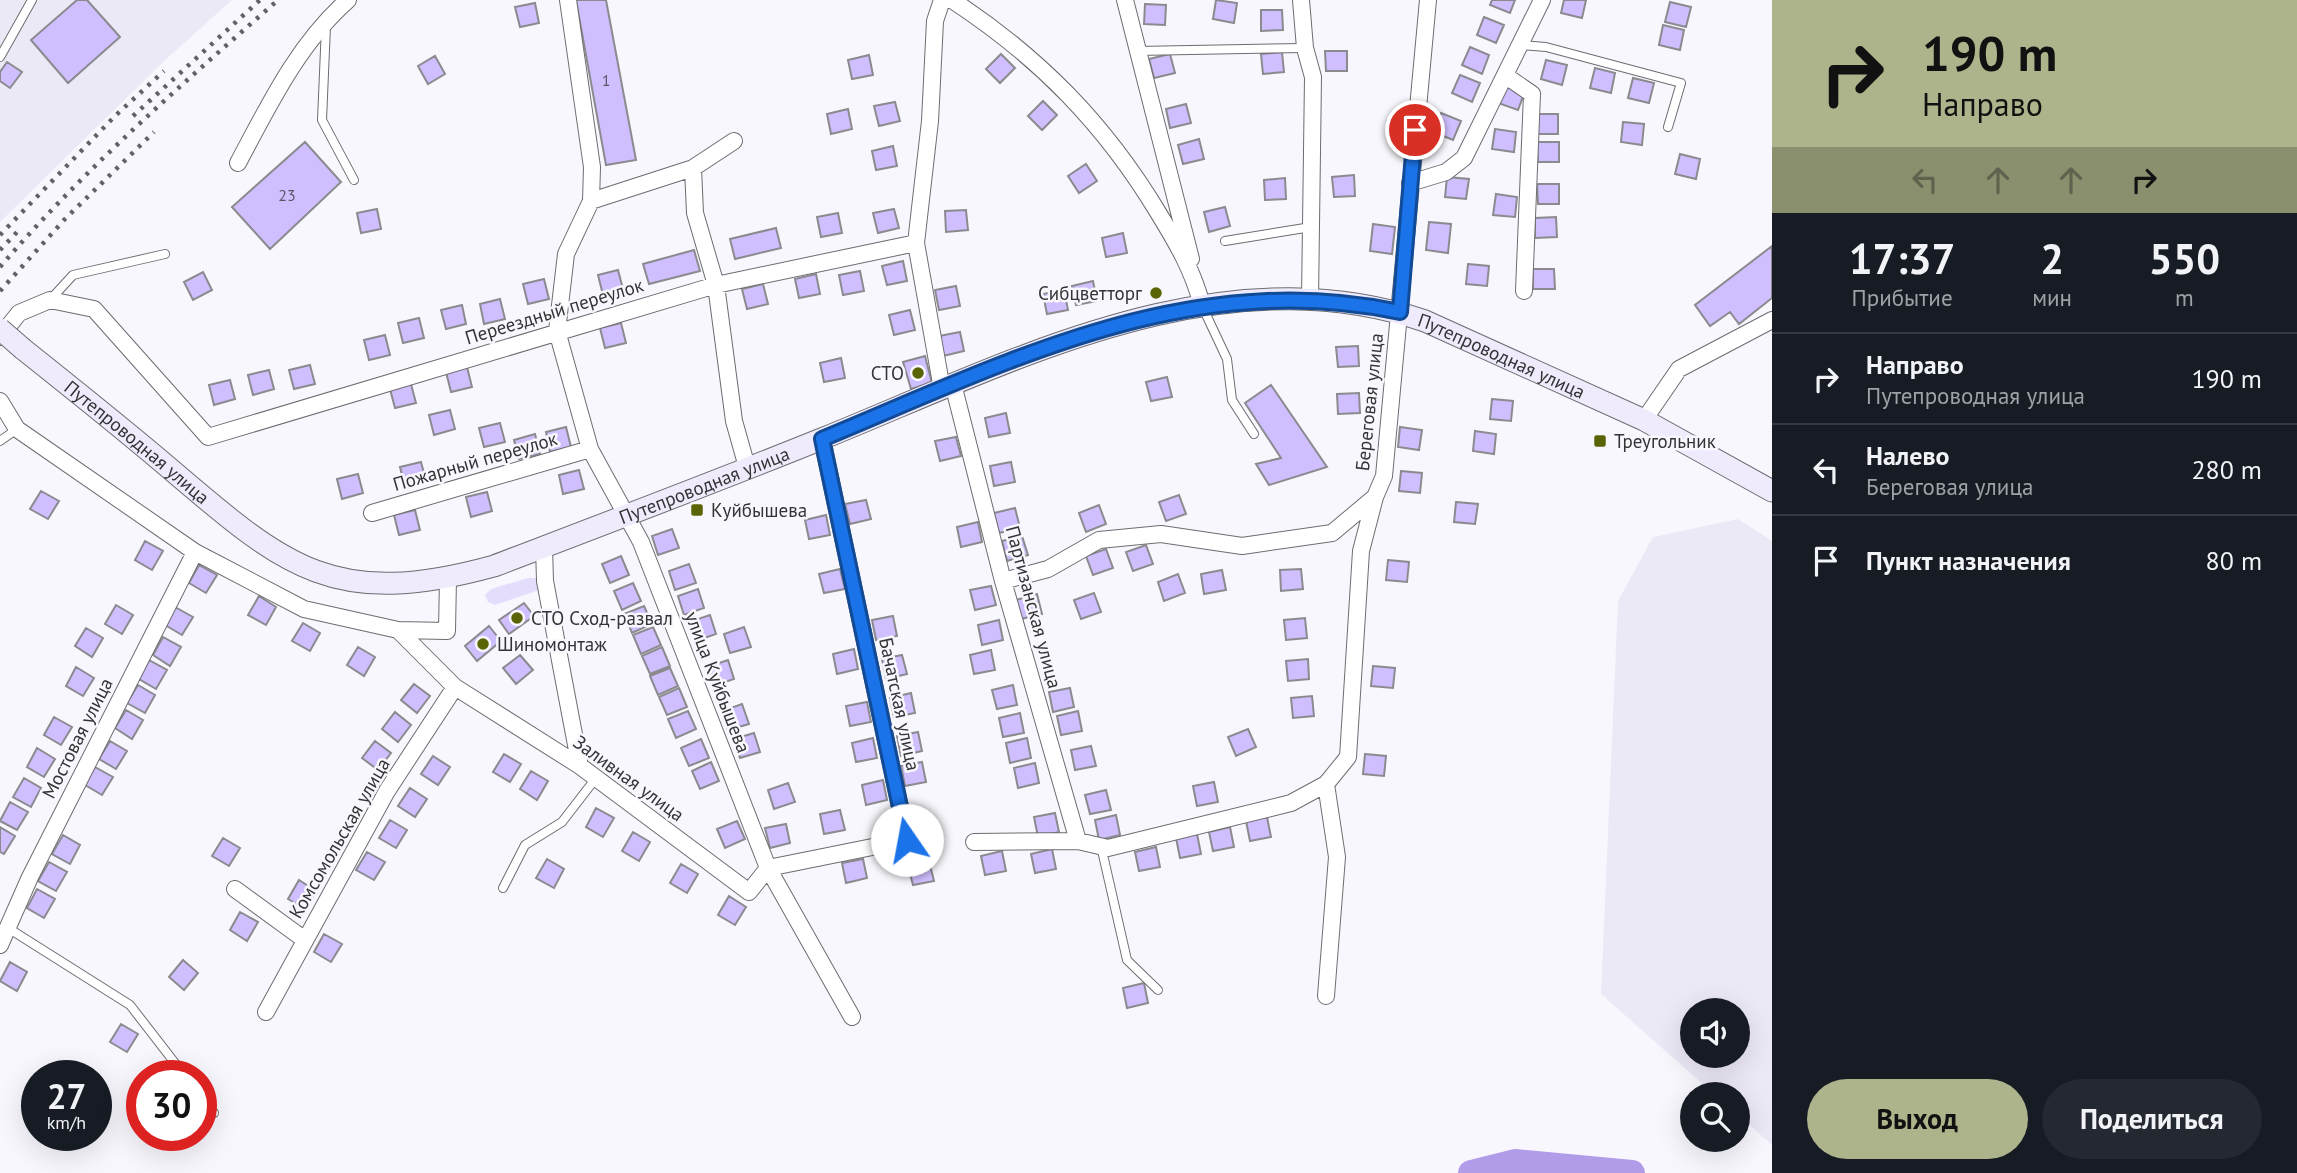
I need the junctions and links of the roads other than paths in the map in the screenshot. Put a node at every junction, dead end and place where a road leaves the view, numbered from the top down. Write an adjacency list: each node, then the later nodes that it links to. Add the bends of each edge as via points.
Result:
1 (32, 0): 14 (lane)
2 (348, 0): 10 (street)
3 (568, 0): 22 (street, via 592,167)
4 (943, 0): 25 (street, Партизанская улица, via 935,20 930,121)
5 (952, 0): 31 (street, via 1052,76 1104,133 1192,270)
6 (1125, 0): 13 (street)
7 (1301, 0): 12 (street)
8 (1428, 0): 21 (street, Береговая улица)
9 (1542, 0): 11 (street)
10 (326, 19): 18 (street, via 283,79); 20 (lane, via 321,120)
11 (1522, 46): 15 (street); 16 (lane, via 1546,47 1681,83)
12 (1305, 48): 13 (lane); 23 (street, via 1313,77)
13 (1136, 51): 31 (street, via 1176,189)
14 (0, 57)
15 (1506, 76): 21 (street, via 1464,158 1446,172); 28 (street, via 1532,94)
16 (1668, 127)
17 (734, 141): 19 (street)
18 (239, 163)
19 (693, 168): 22 (street); 27 (street, via 695,213)
20 (354, 180)
21 (1410, 183): 32 (street, Береговая улица)
22 (592, 201): 35 (street, via 566,254)
23 (1311, 227): 24 (lane); 29 (street)
24 (1225, 241)
25 (916, 243): 27 (street, Переездный переулок); 37 (street, Партизанская улица)
26 (165, 254): 30 (lane, via 73,275)
27 (716, 285): 35 (street, Переездный переулок); 45 (street, via 734,421)
28 (1524, 290)
29 (1310, 299): 31 (main road, Путепроводная улица); 32 (main road, Путепроводная улица)
30 (50, 300): 35 (street, Переездный переулок, via 94,309 208,437); 36 (street, via 19,313)
31 (1201, 301): 37 (main road, Путепроводная улица, via 1109,327); 41 (lane, via 1227,359 1232,400)
32 (1400, 312): 39 (main road, Путепроводная улица); 47 (street, Береговая улица, via 1384,476)
33 (1772, 320): 39 (street, via 1679,369)
34 (0, 329): 52 (main road, Путепроводная улица, bridge, via 241,529 294,564 365,583)
35 (557, 331): 44 (street, улица Куйбышева)
36 (0, 337)
37 (947, 387): 42 (main road, Путепроводная улица); 53 (street, Партизанская улица)
38 (0, 401): 40 (street)
39 (1644, 420): 46 (main road, Путепроводная улица)
40 (17, 429): 43 (lane); 51 (street)
41 (1254, 435)
42 (822, 439): 45 (main road, Путепроводная улица); 62 (street, Бачатская улица, via 907,840)
43 (0, 441)
44 (590, 450): 48 (street, Пожарный переулок); 49 (street, улица Куйбышева)
45 (747, 467): 49 (main road, Путепроводная улица)
46 (1772, 491)
47 (1375, 497): 53 (street, via 1332,533 1242,546 1161,534 1099,540 1048,569); 58 (street, Береговая улица, via 1361,551 1348,757)
48 (372, 513)
49 (624, 515): 50 (main road, Путепроводная улица); 62 (street, улица Куйбышева, via 641,542)
50 (544, 547): 52 (main road, Путепроводная улица); 56 (street, via 545,580)
51 (195, 552): 54 (street, via 304,608); 65 (street, Мостовая улица)
52 (448, 578): 54 (street, via 447,631)
53 (1003, 581): 59 (street, Партизанская улица)
54 (398, 630): 55 (street, Заливная улица)
55 (455, 687): 56 (street, Заливная улица); 66 (street, Комсомольская улица, via 387,791)
56 (580, 766): 57 (street, Заливная улица)
57 (596, 778): 62 (street, Заливная улица, via 749,892); 63 (lane, via 562,822 525,845)
58 (1326, 784): 61 (street, via 1291,803); 69 (street, via 1337,857)
59 (1078, 841): 60 (street); 61 (street)
60 (974, 842)
61 (1101, 846): 68 (lane, via 1127,960)
62 (768, 868): 71 (street, улица Куйбышева)
63 (503, 888)
64 (235, 889): 66 (street)
65 (8, 928): 67 (street, Мостовая улица); 72 (lane, via 130,1006)
66 (305, 940): 70 (street, Комсомольская улица)
67 (0, 945)
68 (1157, 990)
69 (1326, 996)
70 (266, 1012)
71 (852, 1017)
72 (172, 1060)

